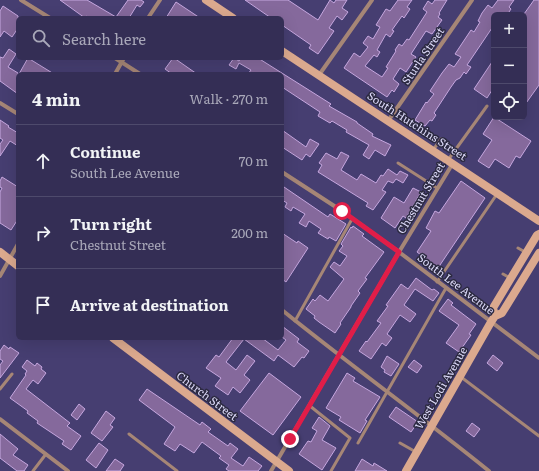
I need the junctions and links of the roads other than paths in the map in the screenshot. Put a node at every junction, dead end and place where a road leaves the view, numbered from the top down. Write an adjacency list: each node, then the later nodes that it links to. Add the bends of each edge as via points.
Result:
1 (21, 0): 6 (street)
2 (160, 0): 7 (street)
3 (206, 0): 8 (main road)
4 (372, 0): 13 (street)
5 (472, 0): 17 (street, Sturla Street)
6 (47, 16)
7 (149, 16)
8 (230, 16)
9 (284, 52): 13 (main road, South Hutchins Street)
10 (123, 60): 11 (street); 12 (street)
11 (116, 72)
12 (138, 72)
13 (319, 75): 17 (main road, South Hutchins Street)
14 (0, 103): 16 (street)
15 (487, 106): 20 (lane)
16 (16, 113)
17 (388, 121): 19 (main road, South Hutchins Street)
18 (441, 139): 19 (lane)
19 (433, 150): 20 (main road, South Hutchins Street)
20 (450, 162): 23 (street, Chestnut Street); 24 (main road, South Hutchins Street)
21 (398, 163): 23 (lane)
22 (284, 173): 25 (street, South Lee Avenue)
23 (437, 188): 31 (street, Chestnut Street)
24 (498, 193): 26 (main road, South Hutchins Street); 39 (lane)
25 (352, 219): 31 (street, South Lee Avenue); 43 (lane)
26 (539, 221)
27 (539, 234): 32 (main road, West Lodi Avenue)
28 (16, 247): 34 (street)
29 (518, 248): 32 (lane)
30 (0, 252): 34 (main road)
31 (399, 252): 39 (street, South Lee Avenue); 45 (street, Chestnut Street)
32 (526, 253): 38 (main road, West Lodi Avenue)
33 (539, 253): 42 (main road, West Lodi Avenue, via 502,313)
34 (9, 259): 35 (main road); 37 (street)
35 (16, 264)
36 (503, 274): 38 (lane)
37 (0, 276)
38 (511, 278): 42 (main road, West Lodi Avenue, via 493,308)
39 (437, 282): 40 (street, South Lee Avenue)
40 (446, 288): 42 (street, South Lee Avenue); 50 (lane)
41 (284, 312): 43 (street)
42 (493, 319): 46 (street, South Lee Avenue); 48 (main road, West Lodi Avenue)
43 (295, 321): 45 (street)
44 (116, 340): 60 (main road, Church Street)
45 (339, 356): 50 (street); 51 (street, Chestnut Street)
46 (539, 358)
47 (12, 374): 49 (lane)
48 (461, 377): 53 (main road, West Lodi Avenue); 55 (lane)
49 (0, 389)
50 (388, 392): 53 (street); 56 (lane)
51 (310, 406): 60 (street, Chestnut Street); 66 (lane, via 350,438)
52 (0, 419): 59 (street)
53 (432, 426): 58 (main road, West Lodi Avenue); 68 (street)
54 (130, 434): 63 (lane)
55 (539, 436)
56 (358, 443)
57 (400, 443): 58 (lane)
58 (417, 453): 67 (main road, West Lodi Avenue)
59 (46, 454): 61 (lane); 62 (street)
60 (276, 462): 64 (street, Chestnut Street); 65 (main road, Church Street)
61 (33, 471)
62 (68, 471)
63 (177, 471)
64 (271, 471)
65 (289, 471)
66 (331, 471)
67 (406, 471)
68 (489, 471)

